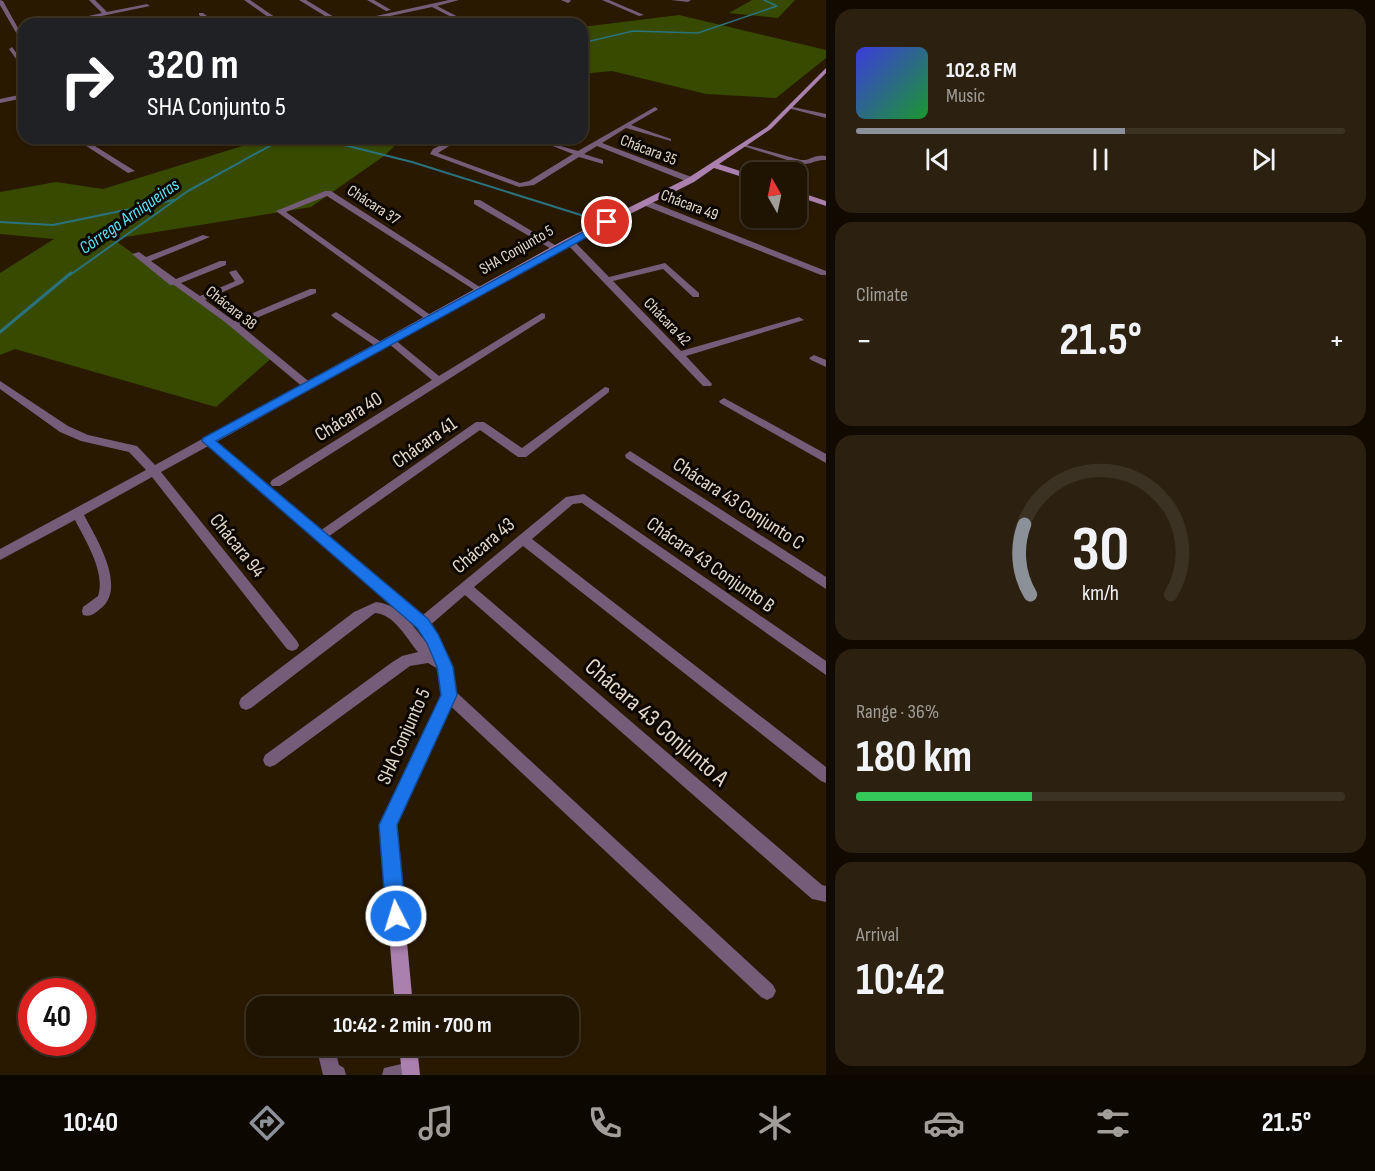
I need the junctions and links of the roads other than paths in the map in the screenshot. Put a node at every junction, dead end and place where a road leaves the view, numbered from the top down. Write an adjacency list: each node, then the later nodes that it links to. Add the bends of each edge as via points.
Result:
1 (92, 0): 13 (street)
2 (246, 0): 18 (street)
3 (302, 0): 19 (street)
4 (370, 0): 12 (street)
5 (455, 0): 10 (street)
6 (605, 0): 15 (street)
7 (674, 0): 8 (street)
8 (688, 0)
9 (0, 1): 22 (street)
10 (432, 5): 20 (street); 21 (street)
11 (147, 6): 13 (street)
12 (388, 10)
13 (106, 14): 16 (street)
14 (201, 14): 17 (street)
15 (641, 15)
16 (86, 18)
17 (207, 18)
18 (273, 18)
19 (334, 18)
20 (380, 18)
21 (457, 18)
22 (18, 31)
23 (12, 50): 24 (street)
24 (18, 60)
25 (15, 70): 26 (street)
26 (18, 70)
27 (826, 70): 32 (street, SHA Conjunto 5)
28 (18, 98): 29 (street)
29 (12, 99): 30 (street); 31 (street)
30 (0, 101)
31 (18, 102)
32 (790, 107): 34 (street); 41 (street, SHA Conjunto 5)
33 (655, 109): 35 (street, Chácara 35)
34 (826, 116)
35 (626, 126): 36 (street); 37 (street, Chácara 35)
36 (669, 140)
37 (596, 143): 42 (street, Chácara 35); 48 (street, Chácara 35)
38 (87, 144): 46 (street)
39 (447, 144): 42 (street, Chácara 35, via 434,154 519,186 531,183)
40 (552, 144): 42 (street)
41 (745, 145): 43 (street, via 800,162); 45 (street, SHA Conjunto 5)
42 (578, 154): 44 (street)
43 (826, 158)
44 (600, 162)
45 (714, 165): 47 (street); 48 (street, SHA Conjunto 5)
46 (131, 171)
47 (741, 174)
48 (691, 180): 51 (street, SHA Conjunto 5)
49 (807, 197): 52 (street)
50 (477, 202): 55 (street)
51 (646, 203): 54 (street, SHA Conjunto 5); 60 (street, Chácara 49)
52 (826, 204)
53 (206, 237): 57 (street)
54 (569, 241): 55 (street, SHA Conjunto 5); 61 (street, Chácara 42)
55 (556, 248): 64 (street, SHA Conjunto 5)
56 (136, 254): 57 (street, Chácara 38)
57 (144, 261): 62 (street, Chácara 38)
58 (223, 263): 62 (street)
59 (233, 272): 66 (street, via 240,281 237,284)
60 (824, 273)
61 (607, 280): 65 (street, Chácara 42, via 665,266); 73 (street, Chácara 42)
62 (173, 284): 66 (street, Chácara 38)
63 (313, 291): 71 (street)
64 (482, 291): 69 (street, SHA Conjunto 5); 69 (street, Chácara 37, via 328,193 280,211)
65 (696, 295)
66 (199, 299): 71 (street, Chácara 38)
67 (336, 315): 72 (street)
68 (542, 316): 76 (street, Chácara 40)
69 (431, 319): 72 (street, SHA Conjunto 5)
70 (799, 320): 73 (street)
71 (233, 325): 79 (street, Chácara 38)
72 (386, 343): 76 (street); 79 (street, SHA Conjunto 5)
73 (680, 355): 78 (street, Chácara 42)
74 (814, 358): 75 (street)
75 (826, 364)
76 (439, 381): 86 (street, Chácara 40)
77 (0, 384): 85 (street, Chácara 94, via 64,429 133,449)
78 (707, 384)
79 (308, 386): 82 (street, SHA Conjunto 5)
80 (605, 390): 89 (street, Chácara 41, via 522,454 480,425)
81 (724, 401): 84 (street)
82 (208, 441): 85 (street, SHA Conjunto 5); 89 (street, SHA Conjunto 5)
83 (630, 455): 92 (street, Chácara 43 Conjunto C)
84 (826, 459)
85 (152, 471): 88 (street, SHA Conjunto 5); 96 (street, Chácara 94)
86 (276, 483)
87 (570, 500): 90 (street, Chácara 43); 99 (street, Chácara 43 Conjunto B, via 584,498)
88 (77, 513): 91 (street, SHA Conjunto 5); 94 (street, via 107,584 104,598)
89 (321, 536): 95 (street, SHA Conjunto 5)
90 (523, 540): 93 (street, Chácara 43); 103 (street)
91 (0, 555)
92 (826, 584)
93 (465, 587): 95 (street, Chácara 43); 104 (street, Chácara 43 Conjunto A)
94 (88, 611)
95 (423, 623): 98 (street, SHA Conjunto 5)
96 (292, 645)
97 (429, 657): 98 (street); 101 (street, via 400,620 377,607 359,616); 102 (street, via 407,660 396,667)
98 (445, 667): 100 (street, SHA Conjunto 5)
99 (826, 669)
100 (449, 695): 105 (street); 106 (street, SHA Conjunto 5, via 388,825)
101 (246, 703)
102 (270, 760)
103 (826, 776)
104 (822, 894)
105 (766, 991)
106 (403, 996)
107 (328, 1056): 110 (street)
108 (409, 1056): 109 (street)
109 (410, 1073): 111 (street)
110 (337, 1075)
111 (391, 1075)

